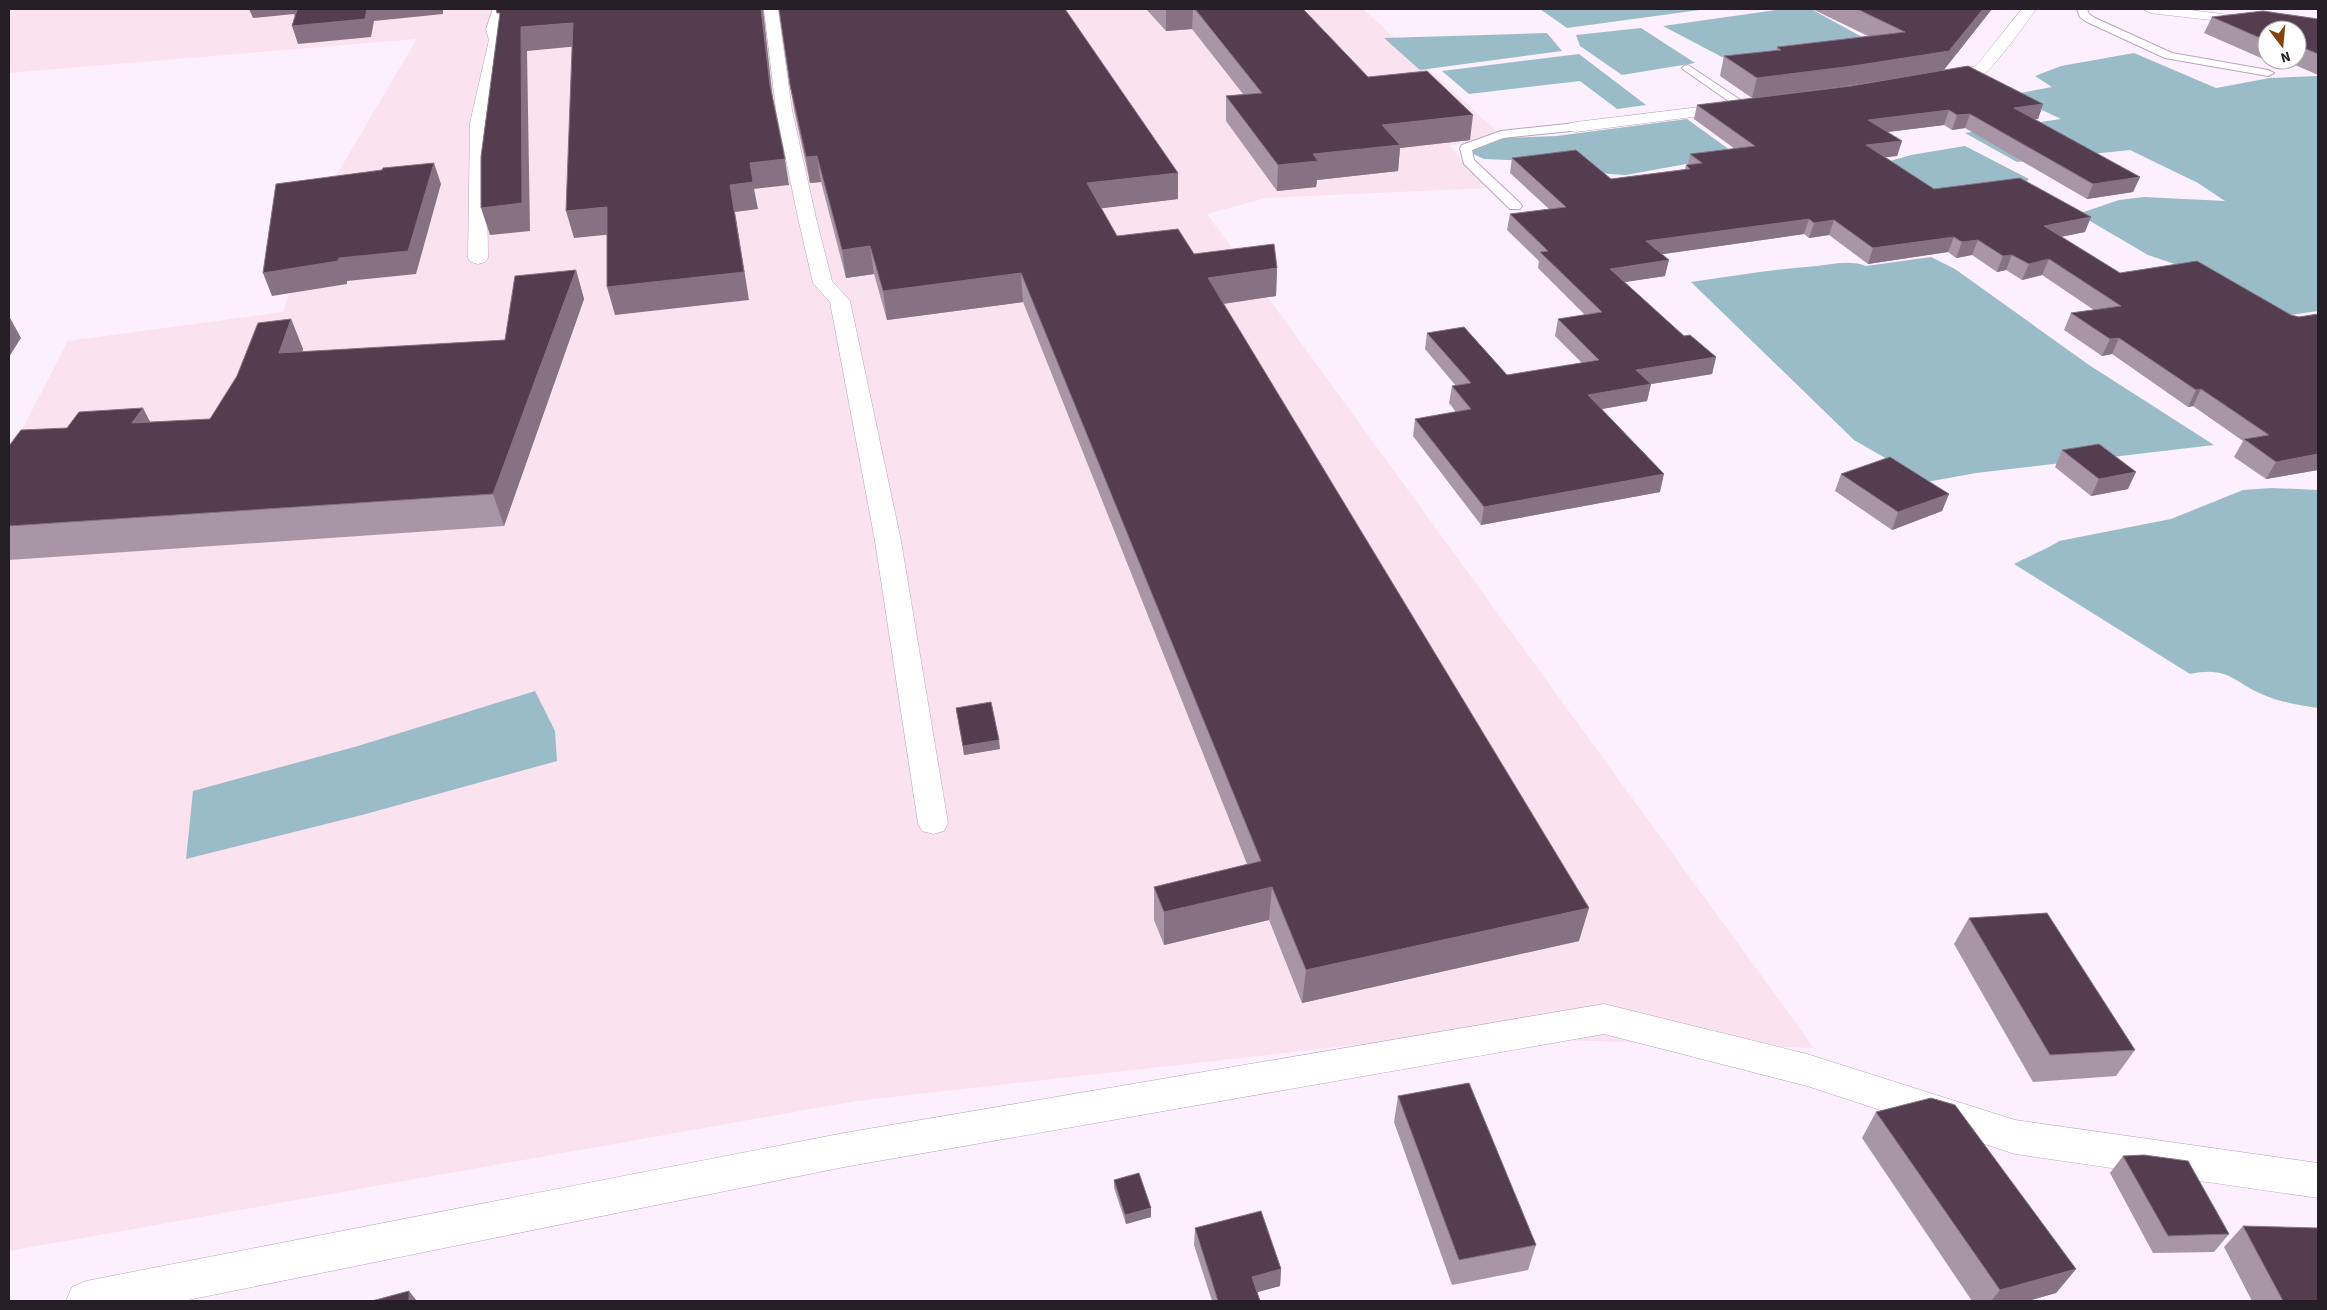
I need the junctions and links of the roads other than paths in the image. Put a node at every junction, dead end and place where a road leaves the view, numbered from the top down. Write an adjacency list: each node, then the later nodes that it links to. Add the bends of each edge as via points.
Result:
1 (500, 9): 16 (main road, via 493,29 496,40 478,123)
2 (771, 9): 17 (main road, via 784,110 806,218 823,283 840,301 886,532)
3 (2030, 9): 11 (main road, via 1982,69)
4 (2082, 9): 10 (lane, via 2090,20 2108,30 2168,56)
5 (2150, 9): 8 (main road)
6 (2208, 9): 7 (main road)
7 (2318, 22)
8 (2318, 30)
9 (1688, 68): 13 (lane)
10 (2268, 73)
11 (1924, 81)
12 (1763, 104): 13 (main road)
13 (1744, 107): 14 (main road)
14 (1576, 127): 15 (lane, via 1502,135 1466,148 1468,161)
15 (1515, 206)
16 (478, 258)
17 (933, 824)
18 (2318, 1181): 19 (main road, via 2015,1138 1808,1070 1604,1019 844,1150)
19 (86, 1301)

